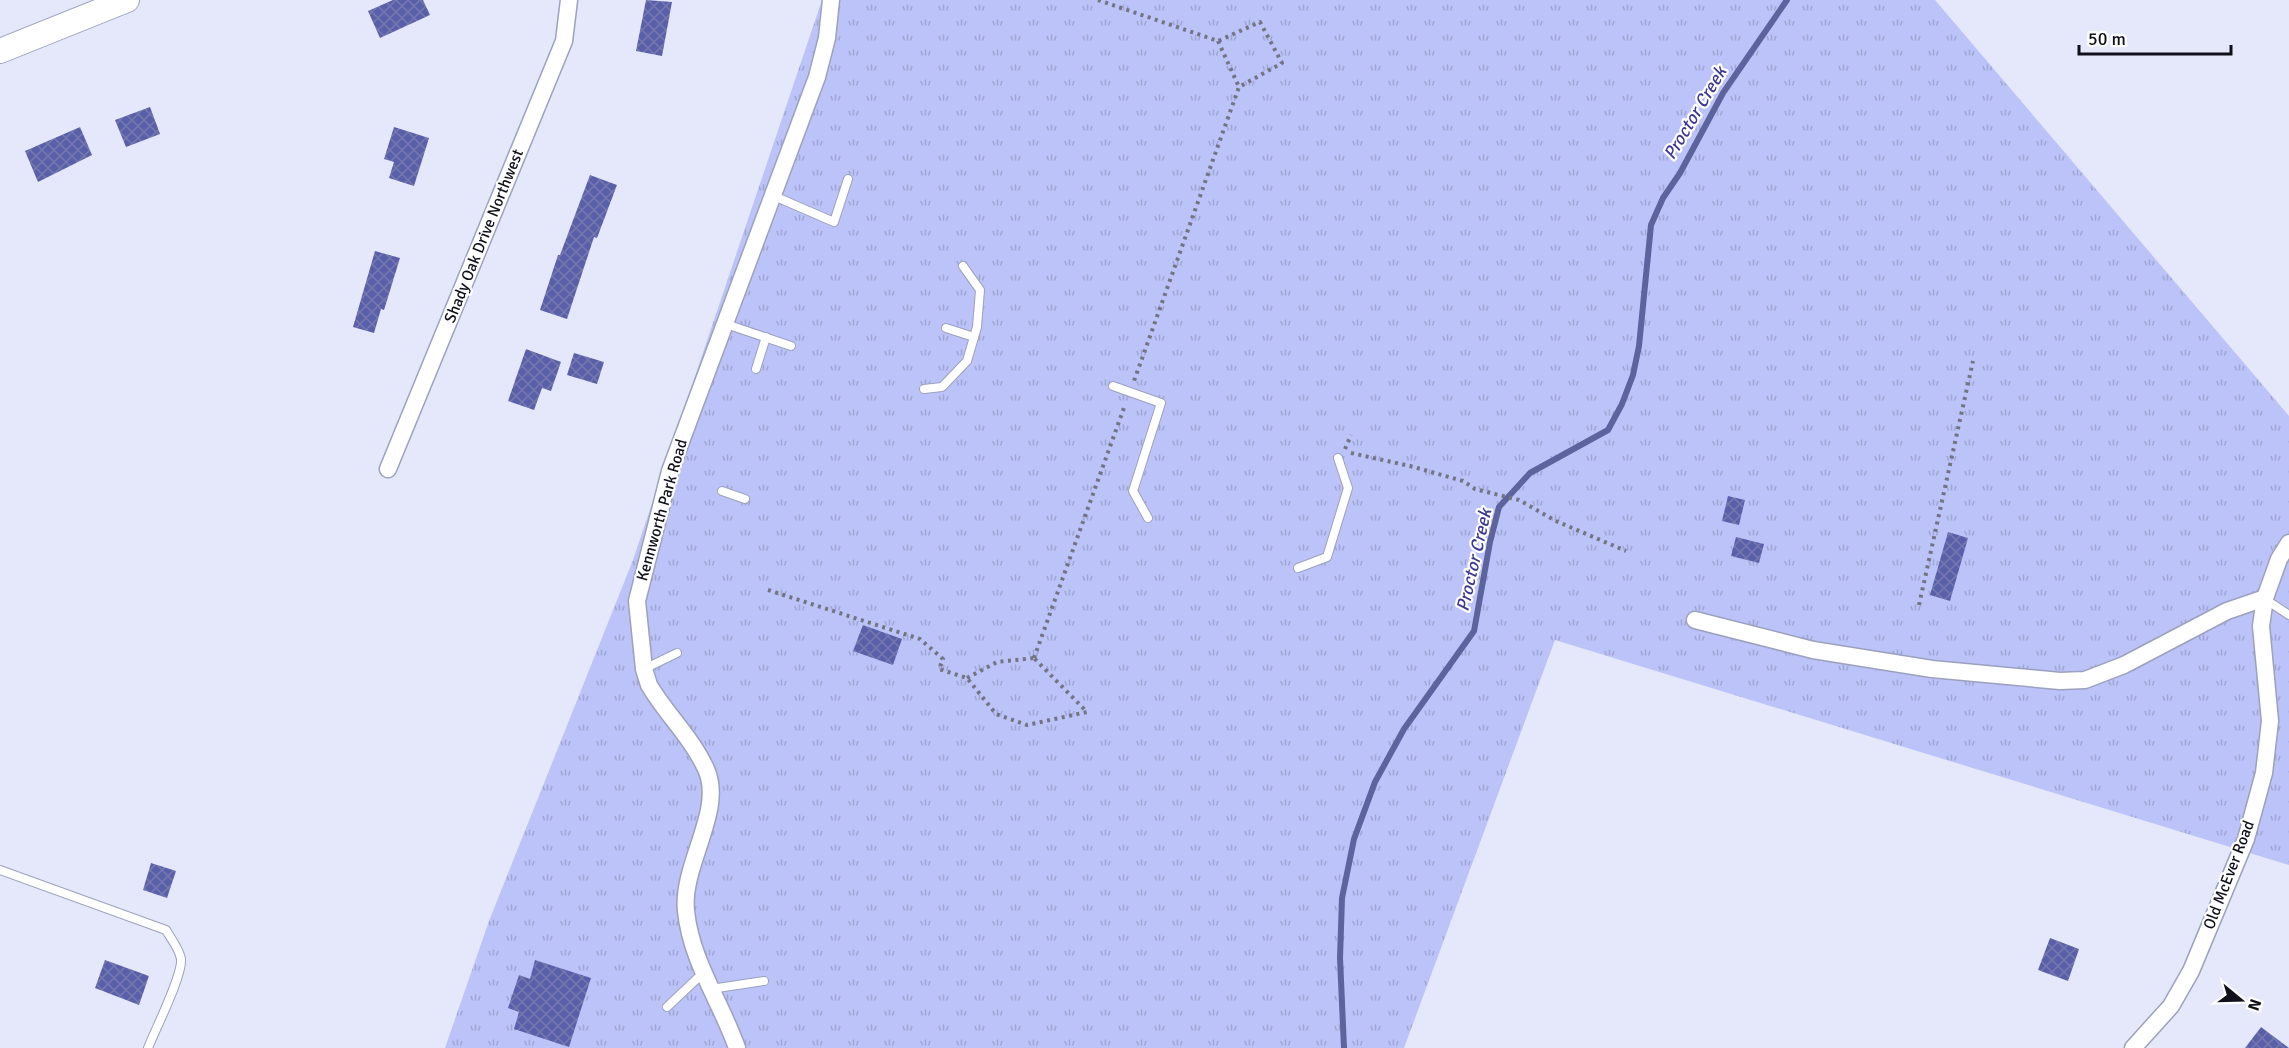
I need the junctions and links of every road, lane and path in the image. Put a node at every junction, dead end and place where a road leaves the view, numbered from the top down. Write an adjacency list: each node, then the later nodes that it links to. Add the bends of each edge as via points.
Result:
1 (128, 0): 6 (main road)
2 (569, 0): 23 (street, Shady Oak Drive Northwest, via 564,41)
3 (831, 0): 9 (street, Kennworth Park Road, via 817,77)
4 (1098, 0): 5 (path)
5 (1218, 41): 7 (path); 7 (path, via 1260,22 1282,63)
6 (0, 51)
7 (1239, 87): 20 (path)
8 (848, 179): 9 (lane, via 834,222)
9 (774, 196): 11 (street, Kennworth Park Road)
10 (963, 266): 14 (lane, via 980,290)
11 (726, 324): 13 (lane); 37 (street, Kennworth Park Road, via 670,471 642,575 637,601)
12 (946, 328): 14 (lane)
13 (766, 337): 15 (lane); 17 (lane)
14 (974, 337): 19 (lane, via 967,361 942,387)
15 (791, 346)
16 (1972, 361): 32 (path)
17 (756, 369)
18 (1113, 386): 20 (lane)
19 (924, 389)
20 (1130, 391): 26 (lane, via 1161,403 1133,491); 36 (path)
21 (1351, 435): 28 (path, via 1344,452 1453,478 1475,489 1519,500 1556,521)
22 (1338, 458): 29 (lane, via 1348,488 1327,557)
23 (388, 469)
24 (722, 491): 25 (lane)
25 (745, 499)
26 (1148, 518)
27 (2289, 543): 31 (street, Old McEver Road)
28 (1626, 551)
29 (1298, 568)
30 (768, 590): 38 (path, via 920,639 943,659 939,669)
31 (2265, 598): 33 (lane); 34 (street, via 2227,611 2124,665 2085,680 2060,681 1932,669 1813,650); 46 (street, Old McEver Road, via 2261,626 2270,722 2264,773 2246,839 2191,971 2171,1006)
32 (1919, 605)
33 (2289, 615)
34 (1695, 620)
35 (677, 653): 37 (lane)
36 (1034, 658): 38 (path, via 997,662); 38 (path, via 1087,712 1027,725 996,714)
37 (644, 669): 40 (street, Kennworth Park Road, via 660,703 707,770 712,795 686,888 687,926)
38 (967, 678)
39 (0, 870): 44 (lane, via 166,930 181,960)
40 (703, 973): 42 (street, Kennworth Park Road); 43 (lane)
41 (764, 981): 42 (lane)
42 (711, 989): 45 (street, Kennworth Park Road)
43 (667, 1007)
44 (148, 1048)
45 (737, 1048)
46 (2133, 1048)

